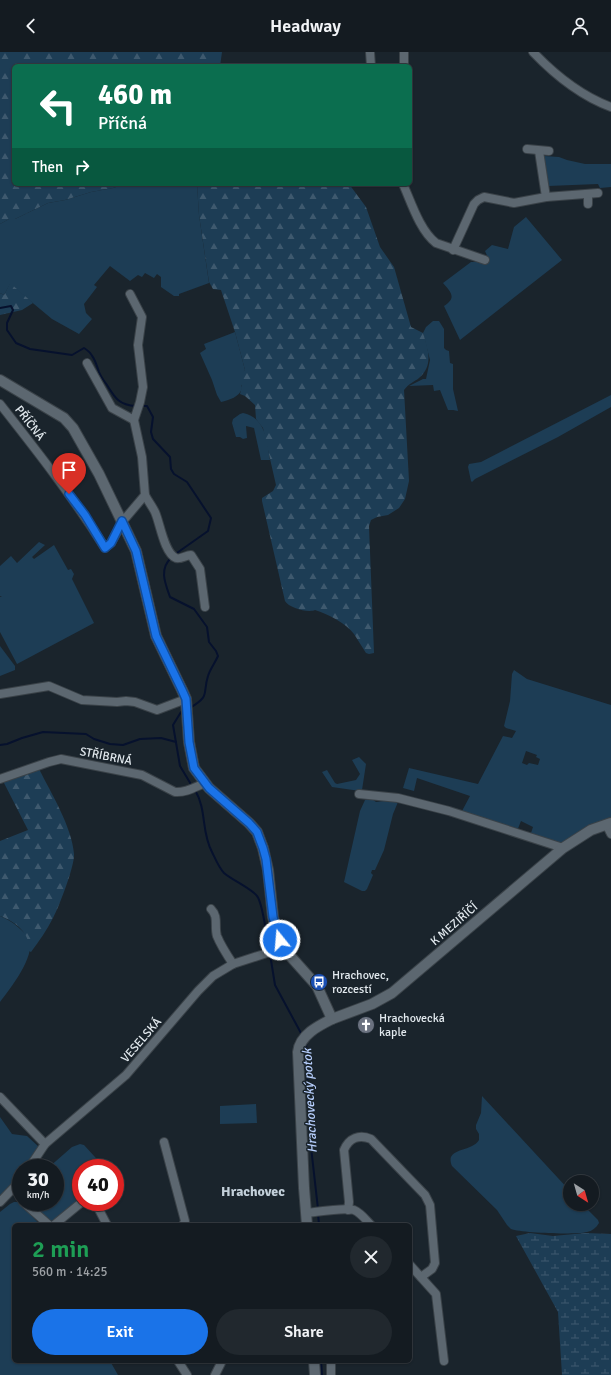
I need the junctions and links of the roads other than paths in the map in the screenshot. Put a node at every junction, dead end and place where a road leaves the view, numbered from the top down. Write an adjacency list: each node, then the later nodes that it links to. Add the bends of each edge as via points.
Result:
1 (370, 52): 4 (street)
2 (404, 52): 5 (street)
3 (533, 52): 6 (street, via 556,75 598,102)
4 (371, 64)
5 (404, 64)
6 (611, 107)
7 (527, 149): 8 (street)
8 (539, 151): 9 (street); 13 (street)
9 (549, 151)
10 (404, 186): 15 (street, via 427,234 436,243)
11 (598, 193): 12 (street)
12 (588, 194): 13 (street); 14 (street)
13 (546, 197): 15 (street, via 514,203 484,197 478,200)
14 (588, 204)
15 (453, 250): 16 (street)
16 (485, 260)
17 (130, 294): 21 (street, via 142,317 138,345 143,387)
18 (87, 363): 21 (street, via 112,408)
19 (0, 380): 23 (street, via 64,418 73,428)
20 (0, 404): 23 (street, PŘÍČNÁ, via 62,483 105,548 111,543)
21 (134, 420): 22 (street, via 142,457)
22 (145, 495): 23 (street); 24 (street, via 155,512 165,544 173,556 178,558 191,555 200,569)
23 (122, 521): 26 (street, via 136,551 156,636 182,690)
24 (206, 607)
25 (0, 694): 26 (street, via 49,686 82,700 135,702 157,710)
26 (186, 706): 28 (street, via 189,742 194,768)
27 (0, 779): 28 (street, STŘÍBRNÁ, via 61,759 142,775 175,792)
28 (201, 785): 34 (street, via 257,832 268,870)
29 (359, 794): 32 (street, via 398,798 449,810)
30 (609, 824): 31 (street); 32 (street, K MEZIŘÍČÍ, via 584,834)
31 (611, 834)
32 (562, 848): 36 (street, K MEZIŘÍČÍ, via 392,993 372,1004)
33 (211, 909): 35 (street, via 216,916 217,934)
34 (274, 950): 35 (street, VESELSKÁ); 36 (street, via 317,986)
35 (233, 964): 39 (street, VESELSKÁ, via 213,976 126,1075)
36 (332, 1019): 47 (street, K MEZIŘÍČÍ, via 304,1038 299,1047)
37 (0, 1097): 39 (street)
38 (164, 1142): 51 (street)
39 (45, 1144): 40 (street, VESELSKÁ)
40 (35, 1159)
41 (11, 1191): 42 (street)
42 (0, 1202)
43 (72, 1210): 49 (street)
44 (348, 1210): 47 (street); 53 (street, via 360,1214); 55 (street, via 344,1150 350,1140 365,1137 371,1140 428,1198 435,1263)
45 (33, 1211): 48 (street)
46 (100, 1211): 50 (street)
47 (310, 1212): 52 (street)
48 (47, 1223)
49 (56, 1223)
50 (106, 1223)
51 (184, 1223)
52 (307, 1223)
53 (369, 1223)
54 (412, 1268): 55 (street)
55 (421, 1277): 56 (street, via 436,1294)
56 (444, 1361)
57 (179, 1363): 61 (street)
58 (221, 1363): 62 (street)
59 (314, 1363): 63 (street)
60 (331, 1363): 64 (street)
61 (187, 1375)
62 (215, 1375)
63 (315, 1375)
64 (331, 1375)

